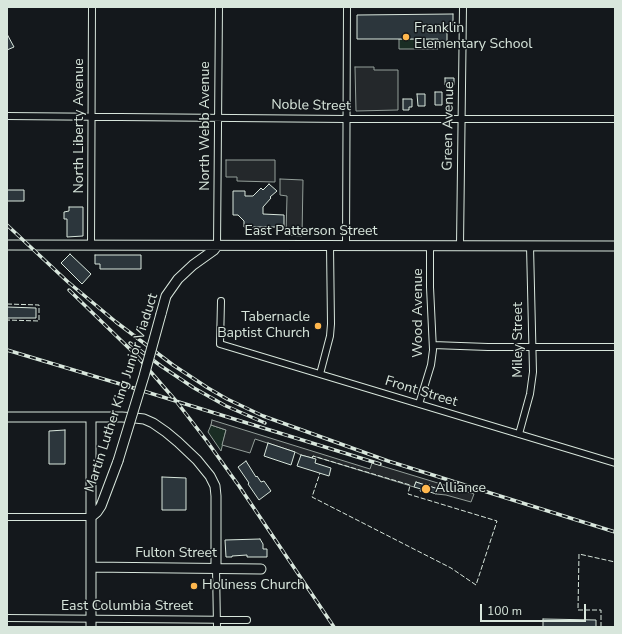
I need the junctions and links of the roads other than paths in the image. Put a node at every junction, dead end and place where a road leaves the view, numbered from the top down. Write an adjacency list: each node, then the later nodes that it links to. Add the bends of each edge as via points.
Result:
1 (92, 7): 6 (street, North Liberty Avenue)
2 (219, 7): 7 (street, North Webb Avenue)
3 (347, 7): 8 (street)
4 (463, 7): 9 (street, Green Avenue)
5 (7, 116): 6 (street, Noble Street)
6 (92, 117): 7 (street, Noble Street); 12 (street, North Liberty Avenue)
7 (218, 117): 8 (street, Noble Street); 13 (street, North Webb Avenue)
8 (346, 119): 9 (street, Noble Street); 15 (street)
9 (461, 119): 10 (street, Noble Street); 17 (street, Green Avenue)
10 (615, 119)
11 (7, 245): 12 (street, East Patterson Street)
12 (91, 246): 13 (street, East Patterson Street)
13 (217, 246): 14 (street, East Patterson Street); 31 (street, Martin Luther King Junior Viaduct, bridge, via 178,279 166,296 118,461 101,506)
14 (330, 246): 15 (street, East Patterson Street); 24 (street, via 331,324)
15 (346, 246): 16 (street, East Patterson Street)
16 (430, 246): 17 (street, East Patterson Street); 21 (street, Wood Avenue)
17 (460, 246): 18 (street, East Patterson Street)
18 (530, 246): 19 (street, East Patterson Street); 22 (street, Miley Street)
19 (615, 246)
20 (221, 300): 24 (street, Front Street, via 220,344)
21 (433, 345): 22 (street); 25 (street, Wood Avenue, via 431,365)
22 (533, 347): 23 (street); 28 (street, Miley Street, via 532,383)
23 (615, 347)
24 (320, 374): 25 (street, Front Street)
25 (419, 404): 28 (street, Front Street)
26 (7, 417): 27 (street)
27 (91, 417): 31 (street); 33 (street, via 135,418 152,423 190,452 204,468 215,486)
28 (519, 434): 29 (street, Front Street)
29 (615, 463)
30 (7, 516): 31 (street)
31 (91, 517): 32 (street)
32 (91, 567): 33 (street, Fulton Street); 37 (street)
33 (216, 568): 34 (street, Fulton Street); 38 (street)
34 (261, 569)
35 (7, 618): 37 (street, East Columbia Street)
36 (247, 620): 38 (street, East Columbia Street)
37 (91, 623): 38 (street, East Columbia Street)
38 (217, 624)

